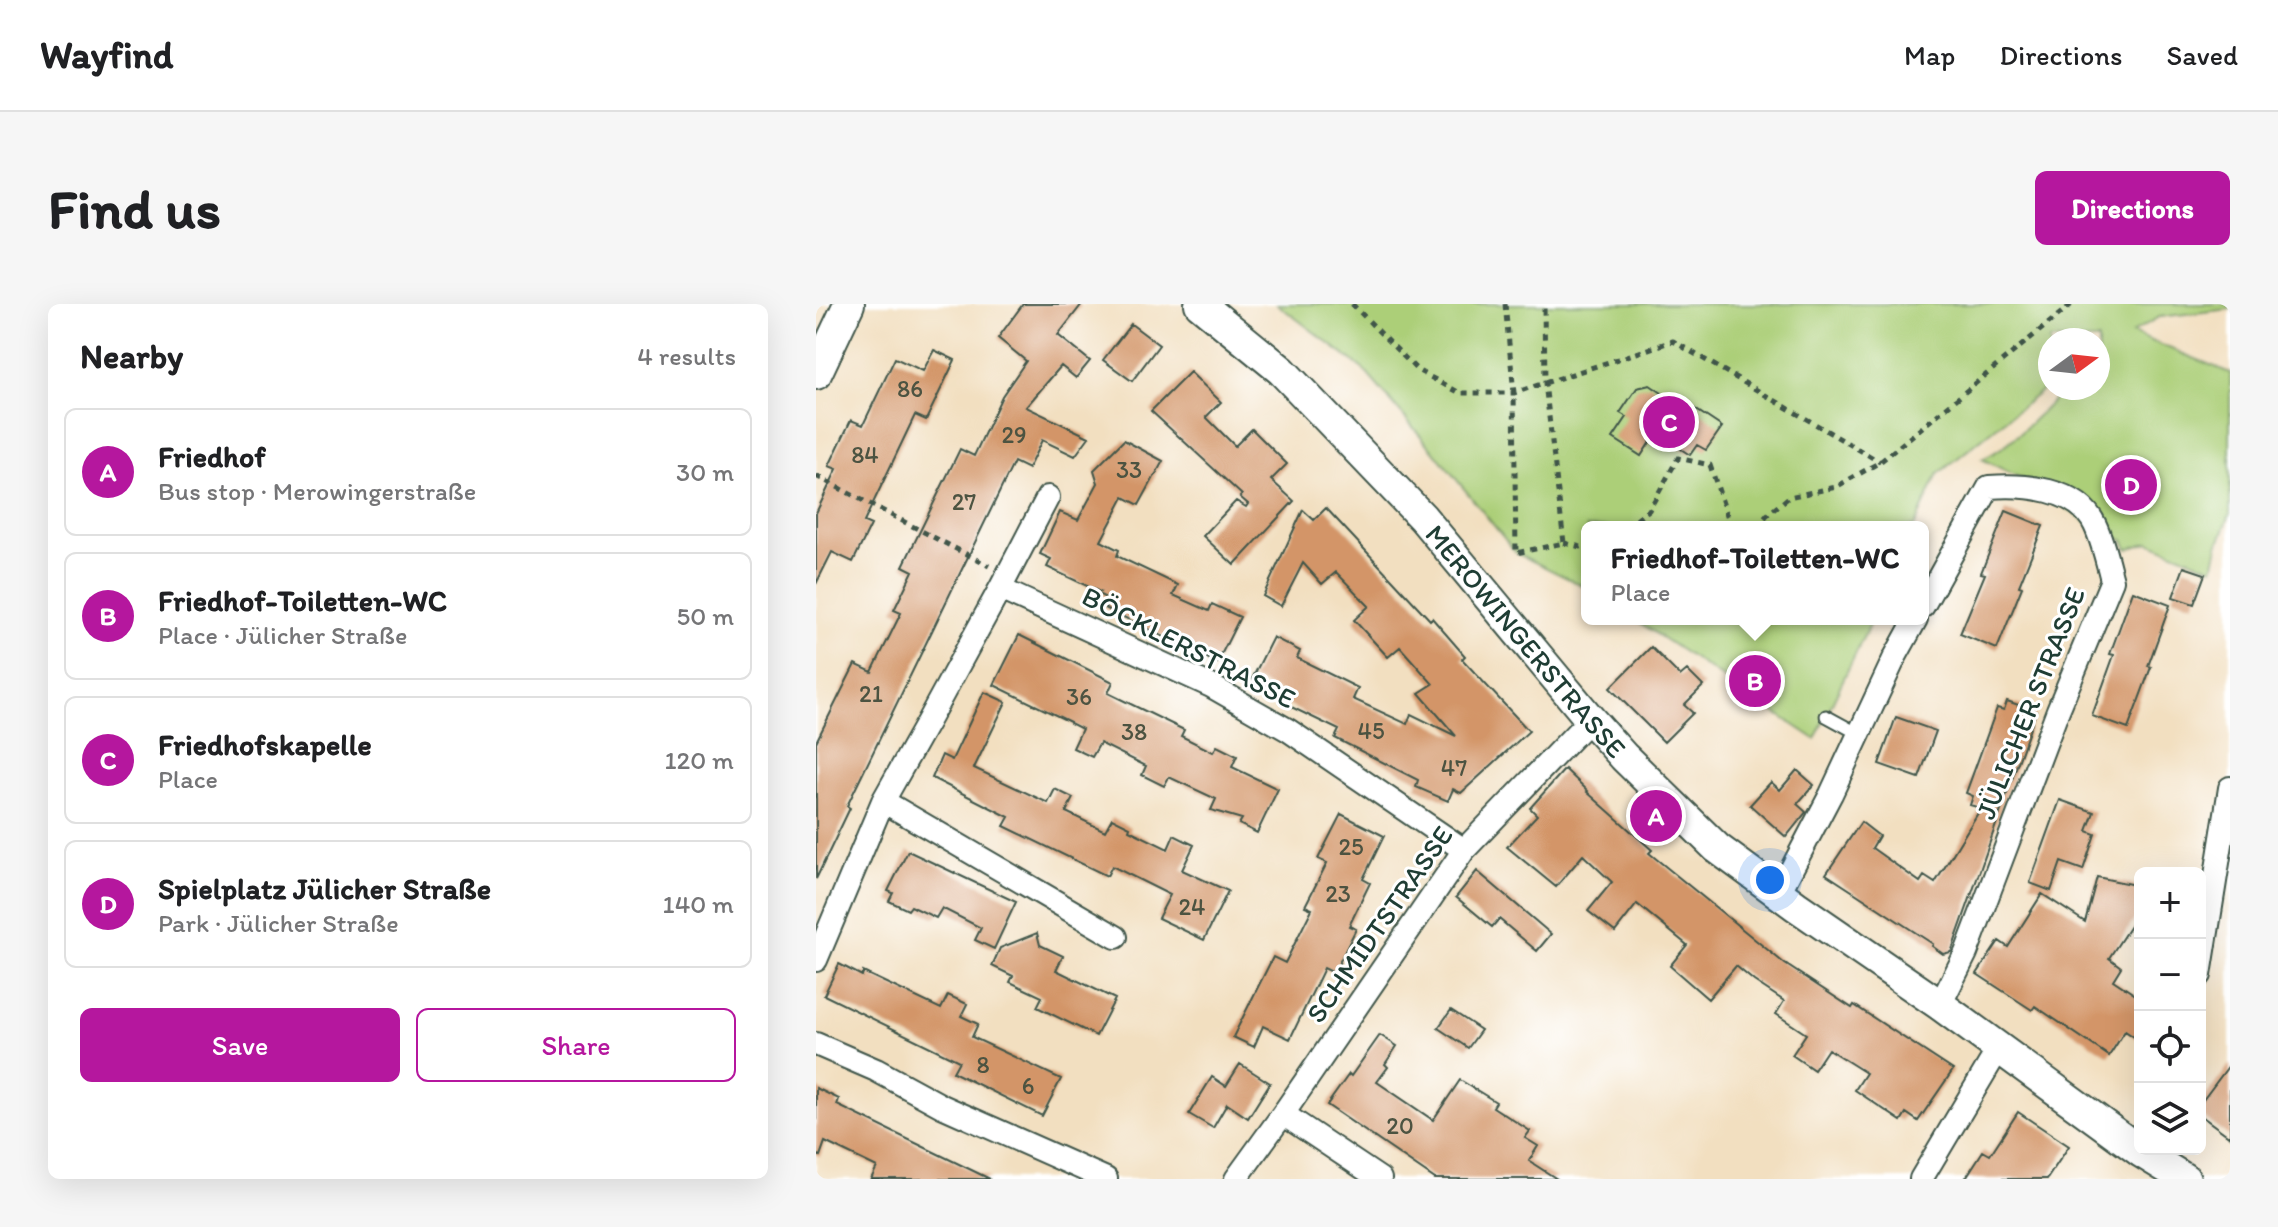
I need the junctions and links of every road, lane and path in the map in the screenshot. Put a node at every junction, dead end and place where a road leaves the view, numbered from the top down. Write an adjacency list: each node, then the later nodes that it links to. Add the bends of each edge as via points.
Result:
1 (849, 304): 7 (street)
2 (1200, 304): 22 (street, MEROWINGERSTRASSE, via 1282,371 1423,518)
3 (1352, 304): 9 (path, via 1417,370 1460,393)
4 (1505, 304): 9 (path)
5 (1544, 304): 8 (path)
6 (2072, 304): 10 (path)
7 (816, 374)
8 (1545, 383): 9 (path); 10 (path, via 1673,341); 16 (path)
9 (1514, 393): 16 (path, via 1516,553)
10 (1880, 462): 15 (path, via 1836,487 1789,497)
11 (816, 476): 18 (path)
12 (1048, 497): 18 (street)
13 (1635, 521): 14 (path, via 1649,510 1678,458 1710,465)
14 (1729, 521)
15 (1762, 521)
16 (1564, 543): 17 (path)
17 (1581, 547)
18 (1004, 582): 25 (street); 26 (street, BÖCKLERSTRASSE, via 1288,730)
19 (1929, 595): 31 (street, JÜLICHER STRASSE, via 1989,487 2017,485 2074,501 2094,522 2112,580 1966,953)
20 (1913, 625): 23 (street)
21 (1826, 716): 23 (lane)
22 (1590, 719): 26 (street, SCHMIDTSTRASSE); 27 (street, MEROWINGERSTRASSE, via 1717,848)
23 (1859, 734): 27 (street)
24 (2230, 788): 29 (street)
25 (883, 801): 28 (street); 30 (street)
26 (1464, 850): 34 (street, SCHMIDTSTRASSE)
27 (1779, 893): 31 (street, MEROWINGERSTRASSE)
28 (1116, 937)
29 (2206, 939)
30 (816, 960)
31 (1940, 1005): 33 (street, MEROWINGERSTRASSE)
32 (816, 1044): 37 (street)
33 (1999, 1048): 35 (street, MEROWINGERSTRASSE); 40 (street)
34 (1283, 1114): 38 (street, SCHMIDTSTRASSE); 39 (street)
35 (2134, 1144)
36 (2149, 1155): 41 (street, MEROWINGERSTRASSE)
37 (1106, 1179)
38 (1236, 1179)
39 (1380, 1179)
40 (1921, 1179)
41 (2185, 1179)

